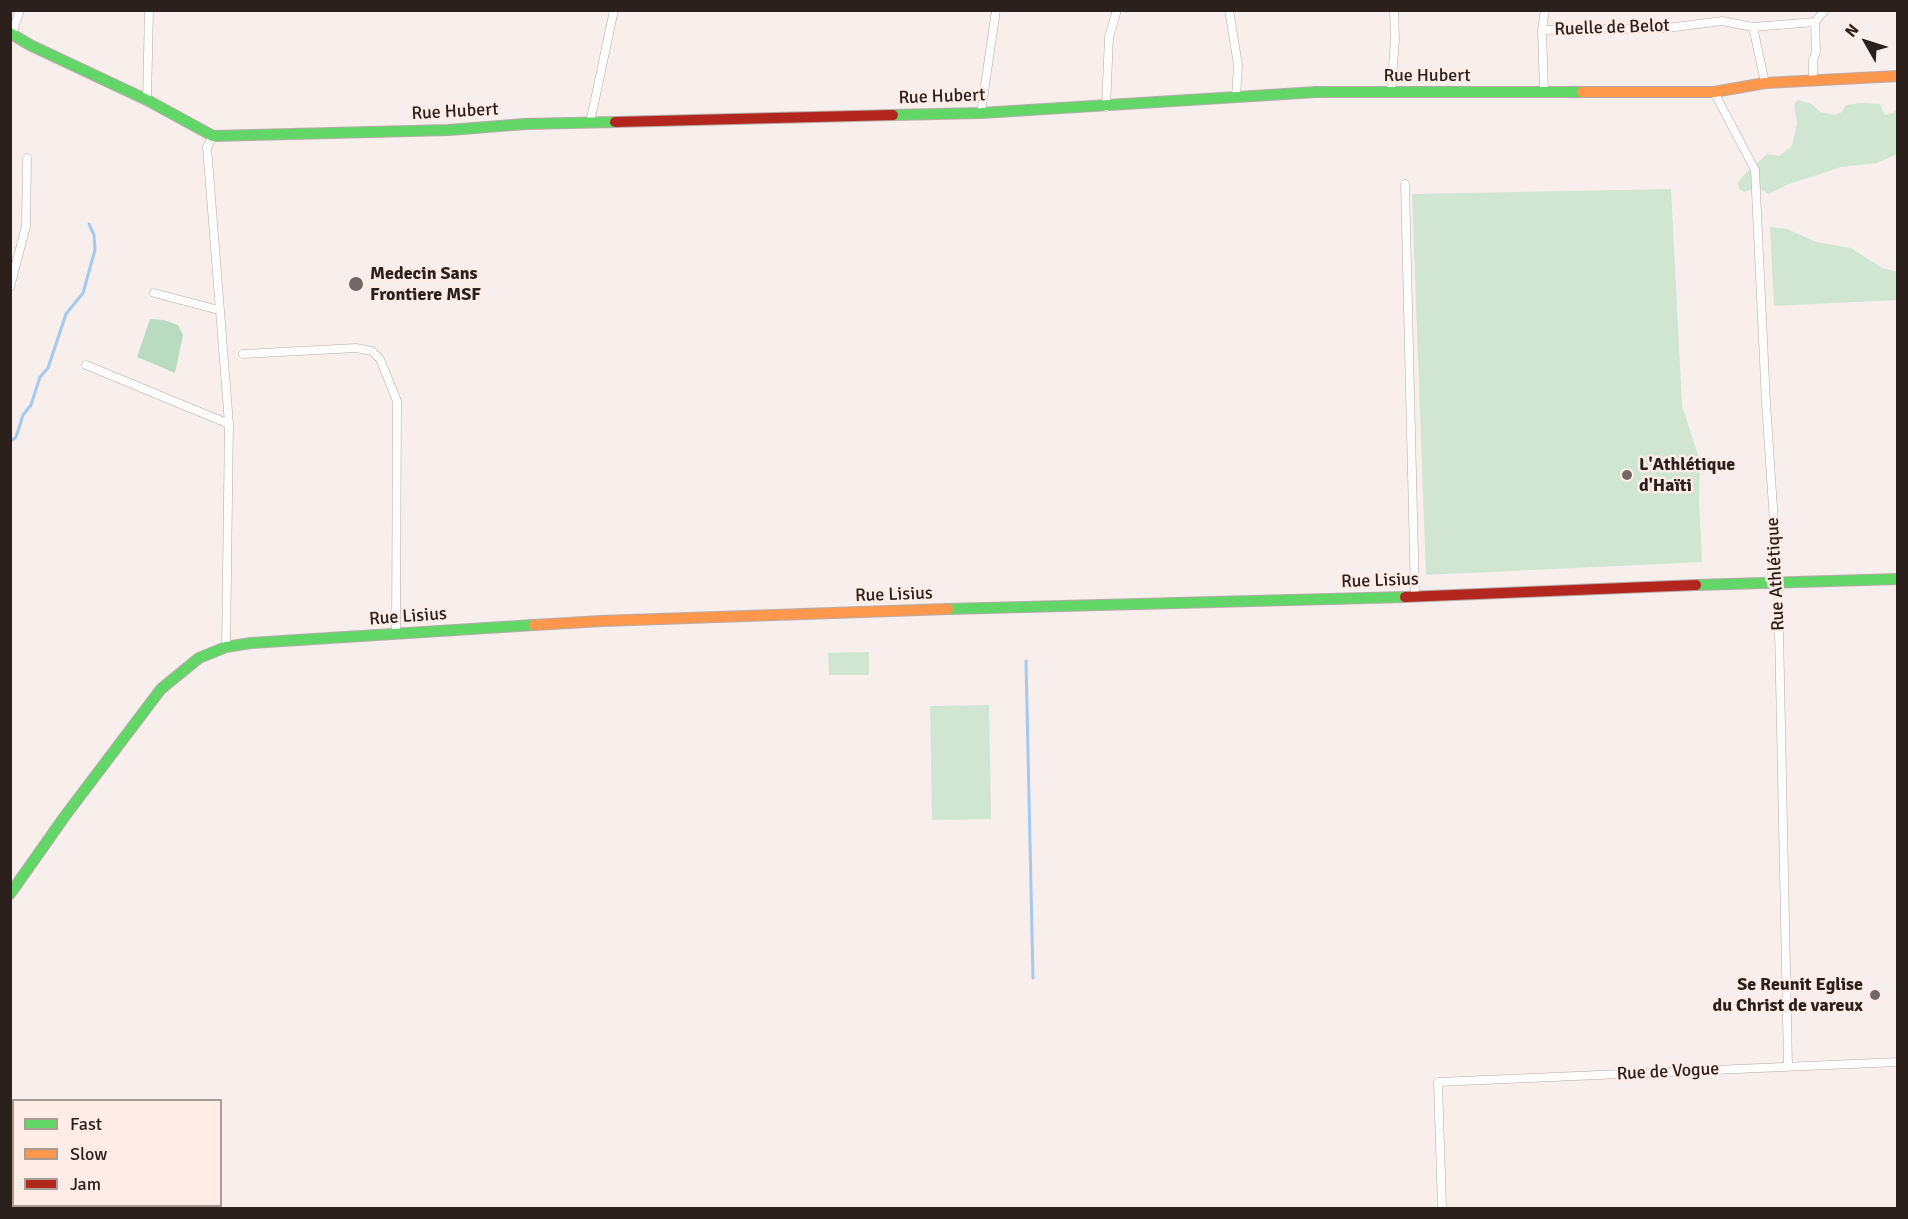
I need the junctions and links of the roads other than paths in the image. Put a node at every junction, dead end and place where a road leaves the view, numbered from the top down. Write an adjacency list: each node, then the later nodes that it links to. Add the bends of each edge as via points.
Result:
1 (20, 10): 13 (street)
2 (149, 10): 21 (street)
3 (614, 10): 24 (street)
4 (996, 10): 23 (street)
5 (1117, 10): 22 (street, via 1109,37)
6 (1229, 10): 20 (street, via 1238,65)
7 (1394, 10): 19 (street)
8 (1545, 10): 12 (street)
9 (1825, 10): 10 (street)
10 (1815, 22): 11 (street, Ruelle de Belot); 15 (street)
11 (1753, 27): 12 (street, Ruelle de Belot, via 1722,21 1667,28); 16 (street)
12 (1542, 30): 17 (street)
13 (11, 33): 21 (street)
14 (1898, 76): 15 (street, Rue Hubert)
15 (1813, 80): 16 (street, Rue Hubert)
16 (1765, 83): 18 (street, Rue Hubert)
17 (1544, 92): 18 (street, Rue Hubert); 19 (street, Rue Hubert)
18 (1714, 92): 35 (street, Rue Athlétique, via 1755,170)
19 (1391, 93): 20 (street, Rue Hubert, via 1317,92)
20 (1236, 98): 22 (street, Rue Hubert)
21 (147, 100): 25 (street)
22 (1106, 106): 23 (street, Rue Hubert)
23 (981, 113): 24 (street, Rue Hubert)
24 (590, 123): 25 (street, Rue Hubert)
25 (213, 136): 30 (street, via 207,147)
26 (27, 158): 28 (street, via 26,226)
27 (1405, 184): 36 (street)
28 (10, 286)
29 (154, 293): 30 (street)
30 (219, 310): 33 (street)
31 (243, 354): 37 (street, via 356,348 372,351 380,359 397,401)
32 (86, 365): 33 (street)
33 (229, 424): 38 (street)
34 (1898, 579): 35 (street, Rue Lisius)
35 (1778, 582): 36 (street, Rue Lisius); 41 (street, Rue Athlétique)
36 (1415, 597): 37 (street, Rue Lisius, via 602,621)
37 (396, 634): 38 (street, Rue Lisius)
38 (226, 647): 39 (street, Rue Lisius, via 199,658 161,689)
39 (10, 894)
40 (1898, 1062): 41 (street, Rue de Vogue)
41 (1788, 1066): 42 (street, Rue de Vogue, via 1438,1082)
42 (1442, 1209)

